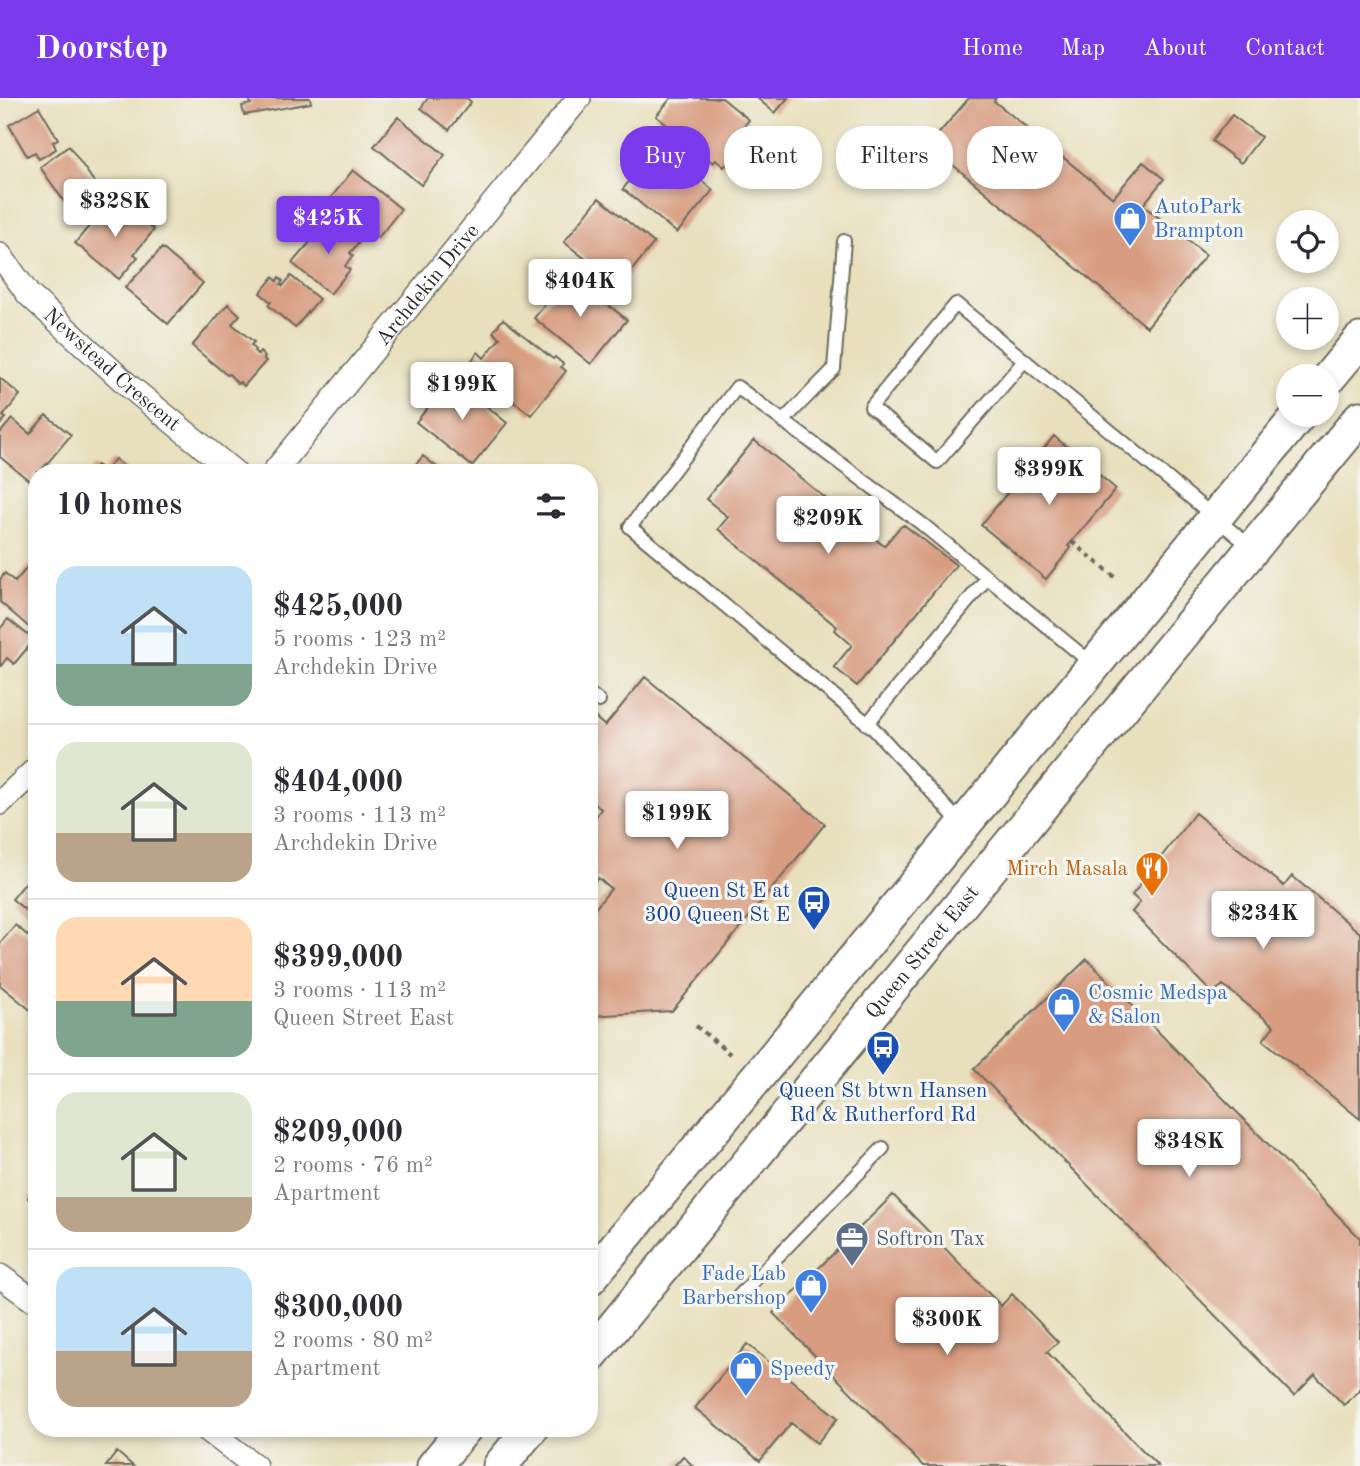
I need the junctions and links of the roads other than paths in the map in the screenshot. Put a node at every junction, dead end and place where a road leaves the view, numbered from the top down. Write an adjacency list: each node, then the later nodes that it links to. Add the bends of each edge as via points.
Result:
1 (579, 98): 11 (street, Archdekin Drive)
2 (845, 241): 8 (lane, via 834,369)
3 (0, 255): 10 (street, Newstead Crescent, via 28,294)
4 (1360, 340): 6 (main road)
5 (1025, 360): 5 (lane, via 956,304 871,407 937,462); 12 (lane)
6 (1339, 365)
7 (1360, 418): 13 (main road, Queen Street East)
8 (783, 421): 14 (lane); 16 (lane, via 737,387 630,527)
9 (1289, 427): 12 (main road)
10 (224, 464)
11 (281, 464)
12 (1215, 518): 13 (lane); 15 (main road)
13 (1252, 548): 25 (main road, Queen Street East)
14 (987, 578): 15 (lane); 16 (lane)
15 (1095, 666): 19 (main road)
16 (867, 724): 19 (lane)
17 (28, 777): 18 (street)
18 (0, 803)
19 (963, 825): 21 (main road)
20 (883, 1148): 24 (lane)
21 (598, 1268)
22 (0, 1276): 23 (street)
23 (28, 1296)
24 (739, 1296)
25 (598, 1346)
26 (217, 1437): 29 (street)
27 (458, 1437): 30 (main road)
28 (524, 1437): 31 (main road)
29 (255, 1466)
30 (434, 1466)
31 (500, 1466)

